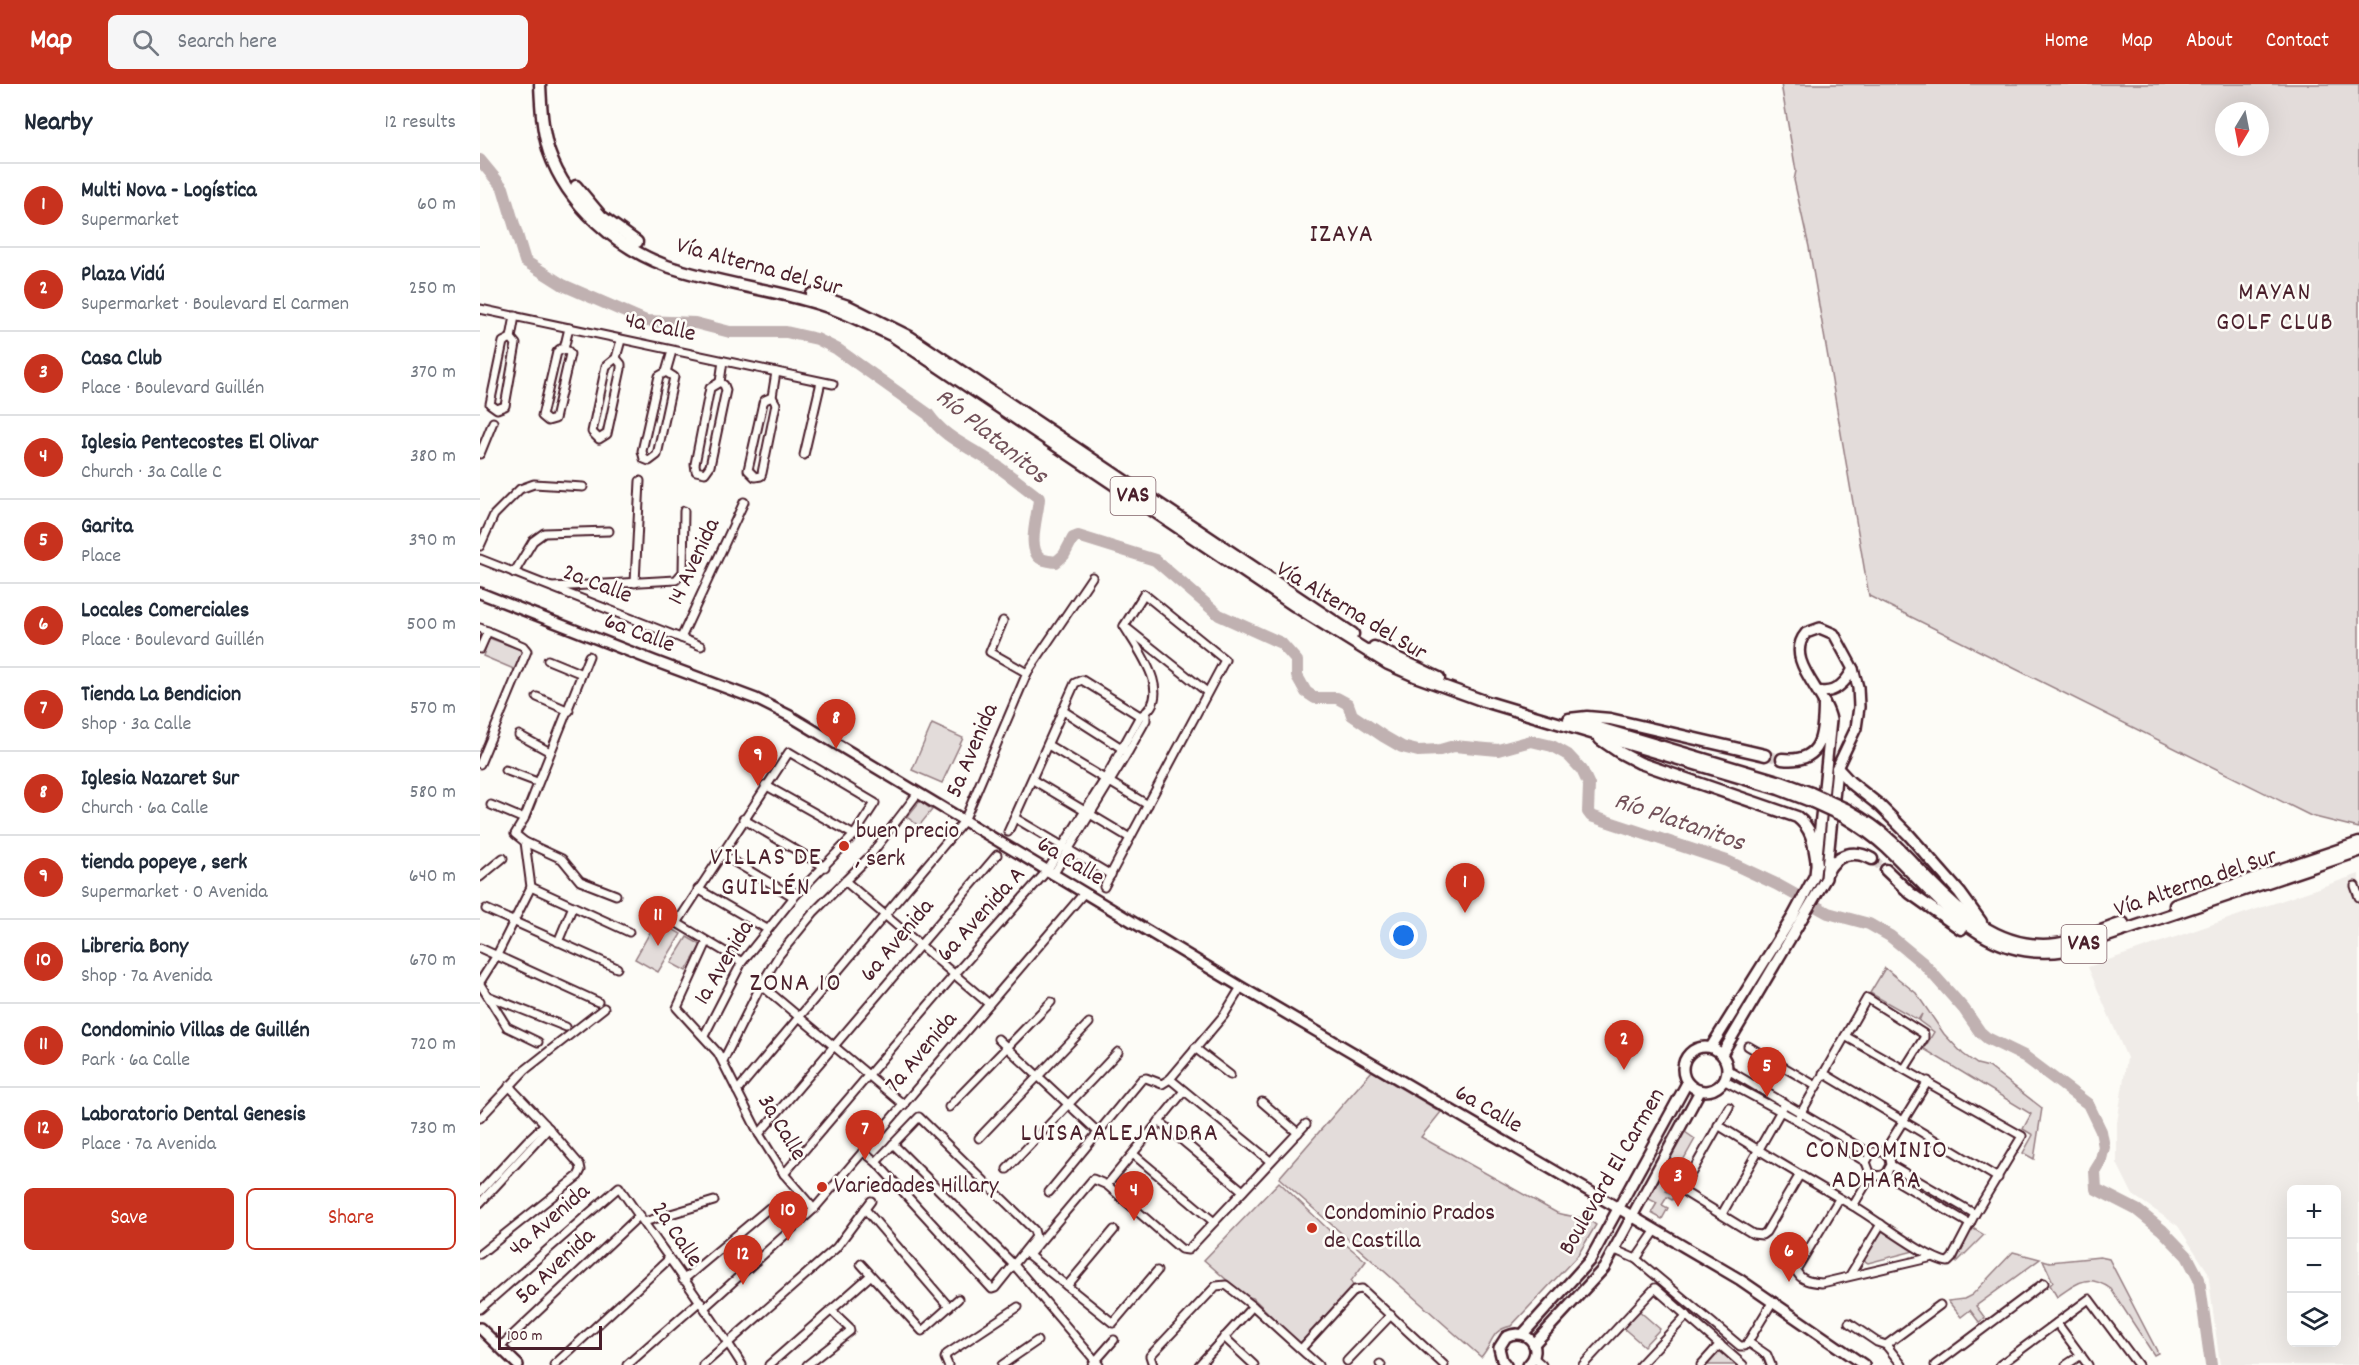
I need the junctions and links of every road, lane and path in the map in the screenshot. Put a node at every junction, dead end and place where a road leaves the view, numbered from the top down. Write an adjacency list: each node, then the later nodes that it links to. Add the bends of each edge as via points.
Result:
1 (540, 84): 3 (highway, Vía Alterna del Sur / VAS)
2 (546, 84): 3 (highway, Vía Alterna del Sur / VAS)
3 (544, 99): 52 (highway, Vía Alterna del Sur / VAS, via 556,148 570,177 601,216 641,245 678,262 839,303 898,329 1379,650 1467,688); 53 (highway, Vía Alterna del Sur / VAS, via 549,150 561,176 595,221 630,246 668,266 812,302 875,327 905,343 1295,606 1388,664 1484,701)
4 (480, 309): 5 (street, 4a Calle)
5 (515, 316): 6 (street, 4a Calle); 7 (street)
6 (569, 328): 8 (street, 4a Calle); 9 (street)
7 (511, 338): 7 (street, via 503,342 490,404 497,409 505,406 516,344)
8 (621, 340): 10 (street, 4a Calle); 11 (street)
9 (564, 349): 9 (street, via 557,352 542,416 548,421 555,419 570,354)
10 (672, 351): 12 (street, 4a Calle); 13 (street)
11 (616, 358): 11 (street, via 606,366 592,432 599,439 607,434 621,369)
12 (723, 360): 14 (street, 4a Calle); 15 (street)
13 (666, 372): 13 (street, via 674,377 657,455 649,461 642,451 659,376)
14 (776, 372): 16 (street, 4a Calle); 18 (street)
15 (720, 382): 15 (street, via 710,388 695,464 696,471 705,473 710,466 726,390)
16 (821, 382): 17 (street, 4a Calle); 21 (street)
17 (833, 384)
18 (772, 397): 18 (street, via 763,403 748,471 755,477 762,473 776,404)
19 (493, 422): 20 (street)
20 (480, 454)
21 (804, 455)
22 (640, 482): 31 (street)
23 (583, 487): 27 (street, via 534,484 520,489 494,514)
24 (744, 502): 37 (street, 14 Avenida)
25 (684, 511): 31 (street, via 680,578)
26 (609, 531): 29 (street, via 544,533 533,541)
27 (480, 546)
28 (480, 559): 29 (street, 2a Calle)
29 (514, 573): 32 (street, 2a Calle)
30 (1092, 577): 43 (street, 5a Avenida)
31 (635, 583): 32 (street)
32 (550, 587): 37 (street, 2a Calle)
33 (480, 593): 67 (main road, 6a Calle, via 756,699)
34 (1002, 621): 43 (street, via 990,652)
35 (1124, 626): 46 (street); 46 (street, via 1144,594 1224,660); 51 (street, 6a Avenida A, via 1154,677 1155,693)
36 (484, 629): 39 (street); 60 (street, via 524,645 527,651)
37 (681, 638): 38 (street, 2a Calle)
38 (701, 646)
39 (480, 649)
40 (589, 656): 44 (street)
41 (548, 660): 44 (street)
42 (1853, 669): 45 (main road, via 1840,686); 45 (main road, via 1834,634 1820,628 1806,633 1798,653); 61 (main road, via 1858,714 1854,733)
43 (1027, 673): 76 (street, 5a Avenida)
44 (582, 674): 50 (street)
45 (1818, 690): 48 (main road)
46 (1208, 692): 70 (street)
47 (537, 697): 50 (street)
48 (1824, 703): 59 (highway, via 1819,744 1803,758); 88 (main road, via 1831,720)
49 (1062, 710): 51 (street, via 1075,682 1082,680); 55 (street); 56 (street)
50 (569, 711): 57 (street)
51 (1144, 716): 56 (street, 6a Avenida A)
52 (1569, 719): 58 (highway, via 1610,719); 68 (highway, Vía Alterna del Sur / VAS, via 1781,782)
53 (1592, 733): 68 (highway, Vía Alterna del Sur / VAS); 88 (highway, via 1640,763 1797,817 1811,834)
54 (519, 735): 57 (street)
55 (1048, 745): 63 (street); 64 (street)
56 (1125, 750): 64 (street, 6a Avenida A)
57 (550, 752): 65 (street)
58 (1765, 755)
59 (1782, 759)
60 (480, 764)
61 (1837, 768): 91 (main road); 109 (highway, via 1909,835)
62 (505, 770): 65 (street)
63 (1033, 780): 72 (street); 73 (street)
64 (1107, 781): 70 (street); 72 (street, 6a Avenida A)
65 (537, 782): 74 (street)
66 (765, 785): 75 (street); 78 (street); 78 (street, 1a Avenida, via 789,752 875,803)
67 (918, 793): 76 (main road, 6a Calle); 95 (street, via 869,857)
68 (1810, 797): 71 (highway, Vía Alterna del Sur / VAS, bridge)
69 (491, 805): 74 (street)
70 (1148, 805): 79 (street)
71 (1844, 812): 109 (highway, Vía Alterna del Sur / VAS, via 1891,840 1954,904); 115 (highway, Vía Alterna del Sur / VAS, via 1887,847 1966,926 2006,946)
72 (1087, 813): 79 (street); 82 (street, 6a Avenida A)
73 (1015, 818): 77 (street); 82 (street)
74 (524, 819): 80 (street, via 515,834)
75 (743, 819): 84 (street); 89 (street)
76 (964, 821): 92 (main road, 6a Calle); 106 (street, 5a Avenida)
77 (1008, 832)
78 (854, 836): 89 (street, 1a Avenida)
79 (1130, 838): 94 (street)
80 (525, 842): 98 (street); 101 (street, via 562,859 580,881)
81 (2359, 843): 109 (highway, Vía Alterna del Sur / VAS, via 2065,942 2020,942)
82 (1066, 848): 92 (street, 6a Avenida A); 94 (street)
83 (2359, 851): 115 (highway, Vía Alterna del Sur / VAS)
84 (721, 854): 99 (street); 102 (street)
85 (997, 855): 113 (street, 6a Avenida)
86 (503, 858): 93 (street)
87 (1872, 859): 91 (highway, via 1849,854 1835,860)
88 (1817, 864): 135 (main road, via 1793,916)
89 (825, 867): 102 (street, 1a Avenida)
90 (1886, 870): 115 (highway, via 1910,893 1981,941 2023,954)
91 (1827, 872): 139 (main road, via 1823,885)
92 (1050, 873): 100 (main road, 6a Calle); 119 (street, 6a Avenida A)
93 (481, 874)
94 (1111, 875): 97 (street)
95 (844, 881): 106 (street); 121 (street, via 786,946)
96 (2355, 886): 103 (street)
97 (1104, 887)
98 (531, 888): 104 (street); 107 (street)
99 (698, 889): 108 (street); 112 (street, via 677,923)
100 (1084, 893): 122 (main road, 6a Calle); 125 (street, 7a Avenida)
101 (616, 895)
102 (794, 897): 108 (street, 1a Avenida)
103 (2359, 897)
104 (573, 906): 110 (street); 111 (street)
105 (486, 909): 107 (street)
106 (885, 915): 113 (street); 126 (street, 5a Avenida)
107 (514, 922): 111 (street); 116 (street)
108 (767, 929): 117 (street, 1a Avenida)
109 (1987, 929)
110 (629, 932)
111 (558, 942): 118 (street)
112 (707, 942): 117 (street); 129 (street, 3a Calle, via 677,1008)
113 (920, 945): 119 (street); 133 (street, 6a Avenida)
114 (480, 948): 116 (street)
115 (2052, 952)
116 (496, 955): 120 (street); 151 (street, via 601,1005)
117 (742, 962): 129 (street, 1a Avenida)
118 (617, 968)
119 (955, 974): 125 (street); 145 (street, 6a Avenida A)
120 (480, 983): 123 (street)
121 (761, 985): 126 (street); 140 (street)
122 (1241, 987): 137 (street, via 1224,1015); 207 (main road, 6a Calle)
123 (488, 996): 128 (street); 132 (street, via 507,1027)
124 (1051, 1002): 136 (street)
125 (989, 1004): 161 (street, 7a Avenida)
126 (799, 1017): 133 (street); 154 (street, 5a Avenida)
127 (1089, 1023): 146 (street)
128 (566, 1027)
129 (704, 1036): 140 (street, 3a Calle)
130 (1845, 1036): 141 (street); 141 (street, via 1867,998 1924,1034); 143 (street)
131 (998, 1039): 136 (street)
132 (538, 1042)
133 (834, 1046): 145 (street); 175 (street, 6a Avenida)
134 (1748, 1046): 153 (street)
135 (1711, 1047): 139 (main road); 150 (main road, via 1697,1048 1686,1057 1683,1070)
136 (1007, 1048): 146 (street); 162 (street)
137 (1195, 1048): 144 (street); 147 (street)
138 (1118, 1052): 160 (street)
139 (1722, 1054): 142 (main road)
140 (723, 1061): 154 (street, 3a Calle)
141 (1905, 1068): 149 (street)
142 (1728, 1070): 148 (main road); 152 (street)
143 (1823, 1073): 153 (street); 168 (street)
144 (1230, 1075)
145 (869, 1076): 161 (street); 188 (street, 6a Avenida A)
146 (1038, 1076): 160 (street); 176 (street)
147 (1170, 1079): 155 (street); 173 (street, via 1162,1084 1142,1079)
148 (1725, 1081): 156 (main road, via 1717,1089); 157 (street)
149 (1928, 1081): 168 (street); 193 (street, via 2022,1137)
150 (1687, 1083): 156 (main road); 207 (main road, Boulevard El Carmen)
151 (509, 1086): 166 (street); 172 (street)
152 (1757, 1086): 157 (street); 159 (street)
153 (1816, 1086): 165 (street)
154 (736, 1091): 175 (street, 3a Calle)
155 (1184, 1091): 169 (street); 183 (street)
156 (1700, 1091): 210 (main road, Boulevard El Carmen)
157 (1751, 1095): 164 (street)
158 (1263, 1102): 174 (street)
159 (1785, 1103): 164 (street); 165 (street)
160 (1068, 1104): 173 (street); 187 (street)
161 (904, 1105): 178 (street, 7a Avenida)
162 (950, 1107)
163 (1729, 1107): 171 (street)
164 (1781, 1111): 167 (street); 179 (street)
165 (1802, 1112): 167 (street); 182 (street)
166 (480, 1118)
167 (1797, 1120): 185 (street)
168 (1905, 1120): 180 (street); 193 (street)
169 (1159, 1122): 181 (street); 196 (street)
170 (1306, 1124): 174 (street)
171 (1718, 1125): 179 (street); 208 (street, via 1684,1186 1691,1197)
172 (547, 1126): 192 (street); 219 (street, 4a Avenida, via 580,1165 578,1176)
173 (1098, 1132): 198 (street)
174 (1298, 1133): 183 (street)
175 (759, 1134): 188 (street, 3a Calle)
176 (979, 1138)
177 (893, 1144): 184 (street); 218 (street, via 915,1120 923,1120 1034,1230 1036,1237); 224 (street)
178 (863, 1151): 184 (street); 205 (street, 7a Avenida)
179 (1759, 1151): 191 (street); 208 (street)
180 (1884, 1152): 182 (street); 186 (street)
181 (1133, 1154): 194 (street); 212 (street)
182 (1871, 1154): 185 (street)
183 (1270, 1161): 196 (street)
184 (876, 1162): 224 (street, via 992,1289)
185 (1866, 1162): 189 (street)
186 (1891, 1165): 190 (street); 209 (street)
187 (1007, 1169)
188 (784, 1174): 205 (street, 3a Calle)
189 (1872, 1174): 190 (street); 203 (street)
190 (1885, 1174): 214 (street)
191 (1799, 1176): 199 (street); 208 (street, via 1764,1234 1753,1234)
192 (497, 1178): 197 (street); 202 (street)
193 (1998, 1178): 209 (street)
194 (1107, 1185): 212 (street, via 1185,1250); 218 (street, via 1093,1179)
195 (619, 1187): 211 (street, 2a Calle); 238 (street, 4a Avenida)
196 (1243, 1191): 212 (street)
197 (480, 1192)
198 (1048, 1192)
199 (1839, 1199): 203 (street); 226 (street, via 1796,1270 1809,1282 1822,1283)
200 (714, 1201): 211 (street)
201 (871, 1201): 206 (street)
202 (480, 1203)
203 (1853, 1206): 213 (street)
204 (769, 1208): 228 (street)
205 (814, 1209): 233 (street, 7a Avenida)
206 (865, 1209): 236 (street); 249 (street, via 836,1248)
207 (1618, 1209): 210 (main road, 6a Calle); 245 (main road, Boulevard El Carmen, via 1590,1260)
208 (1722, 1214)
209 (1975, 1214): 214 (street)
210 (1631, 1216): 216 (main road, 6a Calle); 217 (main road, Boulevard El Carmen)
211 (642, 1219): 221 (street, 2a Calle); 254 (street, 5a Avenida)
212 (1214, 1222)
213 (1881, 1224): 220 (street); 226 (street)
214 (1970, 1224): 220 (street, via 1948,1262)
215 (1114, 1230): 230 (street)
216 (1656, 1230): 222 (street); 232 (main road, 6a Calle)
217 (1613, 1249): 222 (street); 251 (main road, Boulevard El Carmen, via 1604,1268)
218 (1027, 1253): 224 (street); 230 (street)
219 (482, 1254)
220 (1933, 1257): 226 (street)
221 (669, 1259): 228 (street, 2a Calle); 263 (street)
222 (1636, 1259): 250 (street, via 1740,1347)
223 (861, 1264): 227 (street)
224 (1015, 1266): 261 (street)
225 (1157, 1271): 230 (street, via 1113,1323)
226 (1850, 1275)
227 (870, 1276): 236 (street, via 922,1331); 239 (street)
228 (683, 1280): 233 (street, 2a Calle)
229 (2044, 1283): 285 (street)
230 (1067, 1286)
231 (958, 1299): 236 (street)
232 (1773, 1301): 250 (street); 283 (main road, 6a Calle)
233 (702, 1304): 249 (street, 2a Calle); 264 (street, 7a Avenida)
234 (1940, 1305): 253 (street)
235 (1253, 1306): 246 (street); 255 (street); 271 (street, via 1226,1285 1216,1286 1150,1356)
236 (949, 1307)
237 (1018, 1307): 269 (street, via 947,1354)
238 (480, 1309)
239 (831, 1310): 267 (street); 268 (street, via 849,1331)
240 (1688, 1315): 252 (street); 278 (street, via 1655,1288); 279 (street)
241 (1391, 1316): 255 (street, via 1364,1290 1355,1290); 258 (street); 275 (street)
242 (1849, 1323): 253 (street)
243 (2057, 1323): 256 (street); 257 (street); 290 (street, via 2089,1299)
244 (482, 1334): 254 (main road)
245 (1523, 1334): 251 (main road); 259 (main road, Boulevard El Carmen, via 1506,1337 1499,1348)
246 (1224, 1337): 272 (street); 273 (street)
247 (1114, 1340): 261 (street)
248 (1038, 1341): 270 (street)
249 (728, 1342): 265 (street); 266 (street, 2a Calle)
250 (1748, 1342): 282 (street, via 1767,1355)
251 (1534, 1344): 260 (main road)
252 (1720, 1344): 280 (street); 281 (street)
253 (1886, 1345): 284 (street)
254 (500, 1347): 262 (main road)
255 (1301, 1349): 274 (street)
256 (2080, 1354): 288 (street); 289 (street)
257 (2010, 1357): 286 (street); 287 (street)
258 (1347, 1361)
259 (1503, 1361): 276 (main road, Boulevard El Carmen)
260 (1531, 1361): 277 (street)
261 (1096, 1364)
262 (518, 1365)
263 (554, 1365)
264 (627, 1365)
265 (703, 1365)
266 (742, 1365)
267 (769, 1365)
268 (807, 1365)
269 (948, 1365)
270 (1002, 1365)
271 (1153, 1365)
272 (1199, 1365)
273 (1254, 1365)
274 (1318, 1365)
275 (1444, 1365)
276 (1493, 1365)
277 (1542, 1365)
278 (1582, 1365)
279 (1640, 1365)
280 (1701, 1365)
281 (1743, 1365)
282 (1771, 1365)
283 (1864, 1365)
284 (1902, 1365)
285 (1935, 1365)
286 (2000, 1365)
287 (2016, 1365)
288 (2066, 1365)
289 (2088, 1365)
290 (2138, 1365)

